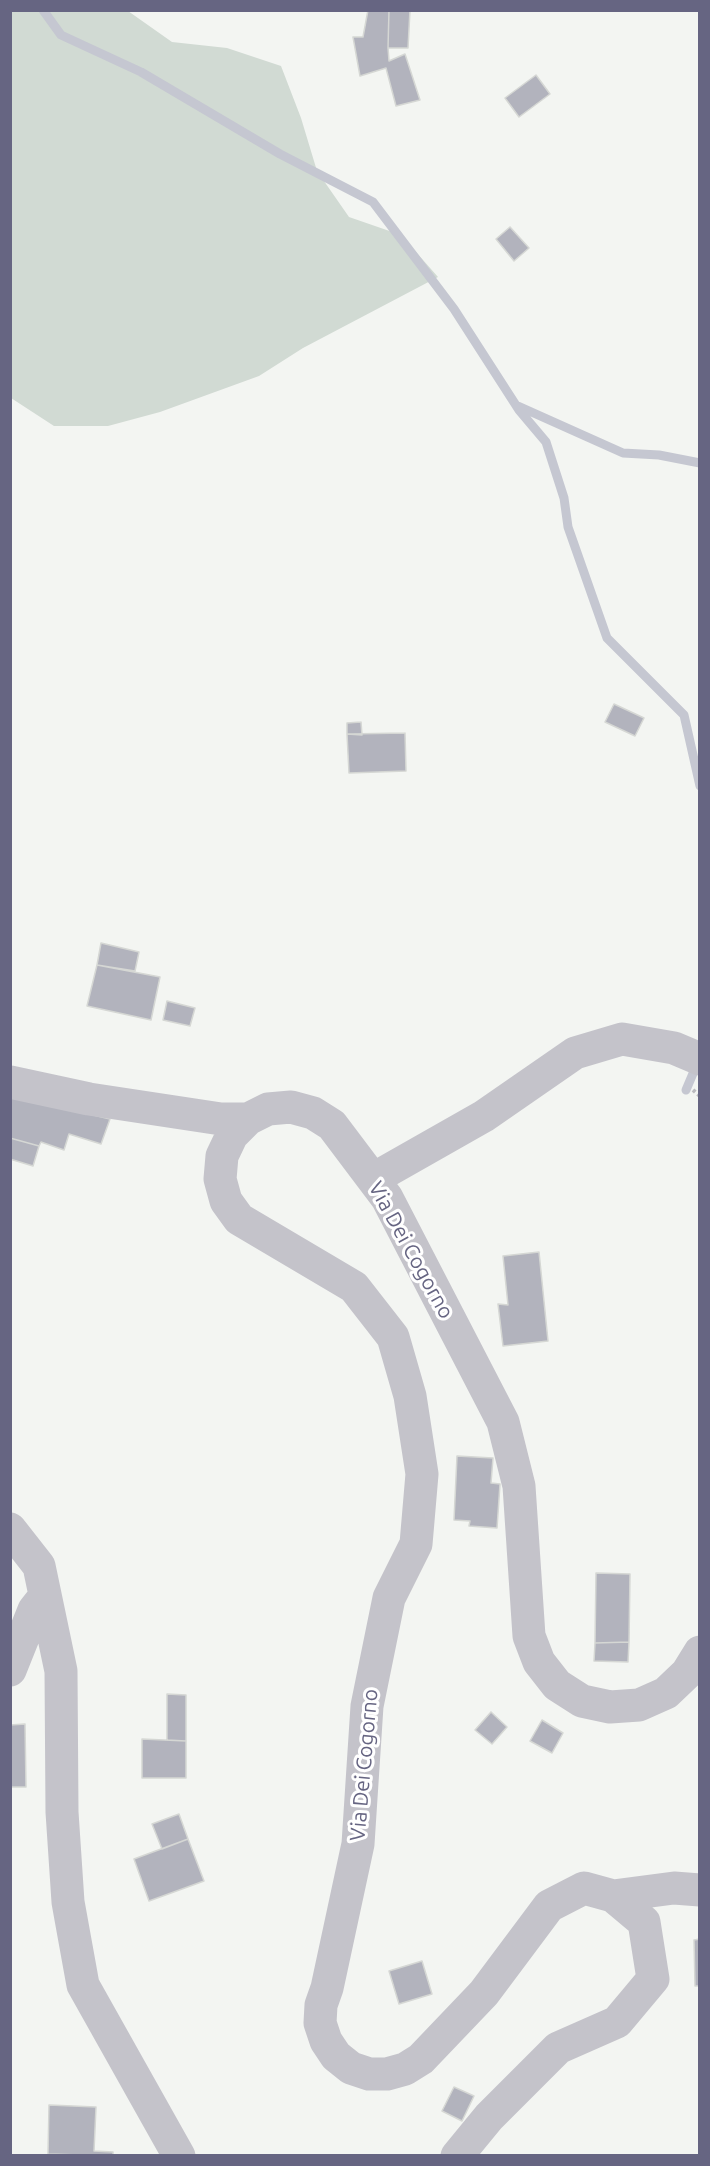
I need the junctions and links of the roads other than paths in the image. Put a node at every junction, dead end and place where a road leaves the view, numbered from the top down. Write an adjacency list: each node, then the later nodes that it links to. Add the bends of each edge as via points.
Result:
1 (699, 1059): 4 (street, via 674,1048 622,1039 575,1053 484,1116)
2 (10, 1082): 3 (street, via 89,1099 221,1119)
3 (248, 1119): 4 (street, Via Dei Cogorno, via 268,1109 291,1107 313,1113 332,1125); 10 (street, Via Dei Cogorno, via 232,1135 222,1156 220,1179 226,1201 239,1220 354,1287 393,1337 410,1396 422,1474 416,1544 389,1598 367,1706 358,1844 321,2005 320,2023 326,2041 351,2068 369,2074 405,2069 421,2059 484,1993 549,1906 584,1888)
4 (373, 1179): 7 (street, Via Dei Cogorno, via 387,1198 503,1422 519,1486 529,1636 539,1662 557,1685 582,1701 610,1707 639,1705 666,1693)
5 (10, 1529): 6 (street, via 39,1566)
6 (45, 1596): 8 (street, via 34,1610); 11 (street, via 61,1671 62,1812 68,1902 83,1985)
7 (693, 1663)
8 (10, 1670)
9 (699, 1890): 10 (street, via 674,1888)
10 (613, 1896): 12 (street, Via Dei Cogorno, via 644,1922 652,1979 616,2022 558,2048 489,2117)
11 (179, 2156)
12 (457, 2156)

